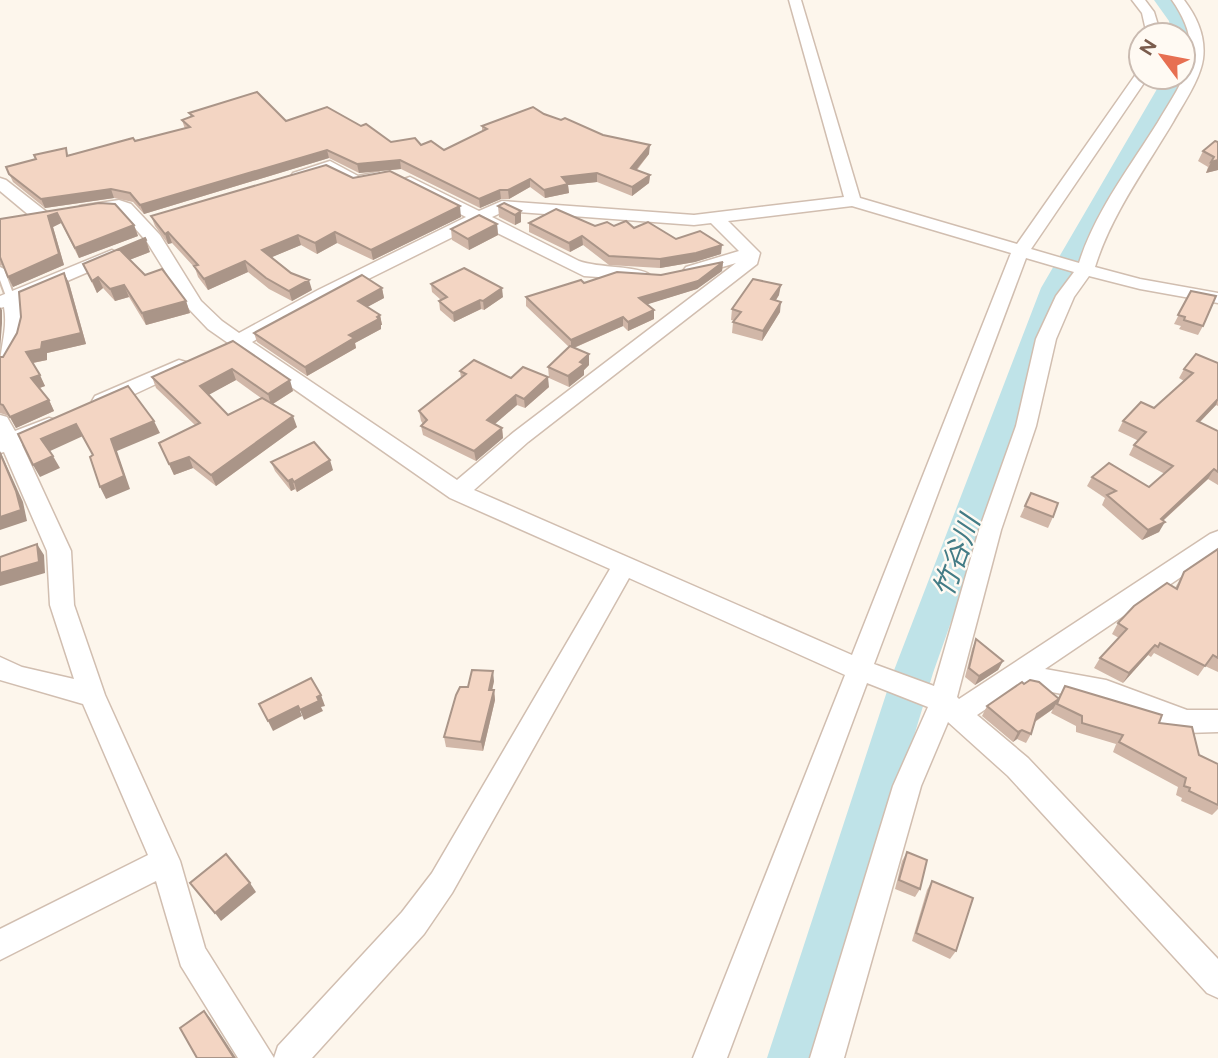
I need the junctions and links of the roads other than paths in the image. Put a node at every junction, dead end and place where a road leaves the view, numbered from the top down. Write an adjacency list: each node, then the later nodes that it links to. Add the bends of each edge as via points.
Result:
1 (795, 0): 8 (street)
2 (1138, 0): 4 (street)
3 (1178, 0): 16 (street, via 1189,15 1196,38 1196,61)
4 (1150, 21)
5 (1132, 91): 14 (street)
6 (289, 179): 10 (street, via 330,166 355,181 394,174)
7 (0, 183): 9 (street)
8 (853, 201): 11 (street); 14 (street)
9 (54, 215): 12 (street); 13 (street, via 119,205 145,222)
10 (480, 216): 11 (street, via 502,206 523,205 652,219); 15 (street, via 590,272 667,275); 20 (street)
11 (716, 218): 15 (street)
12 (16, 220)
13 (142, 244): 19 (street); 20 (street)
14 (1025, 251): 16 (street); 28 (street)
15 (751, 253): 24 (street, via 751,260 521,437)
16 (1081, 268): 18 (street); 31 (street, via 1046,340 1026,426 989,530)
17 (0, 269): 19 (lane)
18 (1218, 298)
19 (6, 301): 22 (street, via 18,320 14,339)
20 (229, 345): 24 (street)
21 (196, 359): 23 (street, via 78,412)
22 (0, 362)
23 (3, 437): 30 (street, via 37,497 59,551 62,605)
24 (458, 492): 26 (street)
25 (1218, 540): 29 (street)
26 (624, 566): 28 (street); 37 (street, via 442,883 413,923)
27 (0, 668): 30 (street)
28 (867, 673): 31 (street); 38 (street)
29 (1016, 674): 31 (street); 32 (street, via 1106,691 1186,722)
30 (92, 695): 33 (street)
31 (943, 704): 35 (street, via 1018,767); 39 (street, via 907,786)
32 (1218, 721)
33 (165, 861): 34 (street); 36 (street, via 192,955)
34 (0, 945)
35 (1218, 982)
36 (257, 1058)
37 (290, 1058)
38 (710, 1058)
39 (827, 1058)

